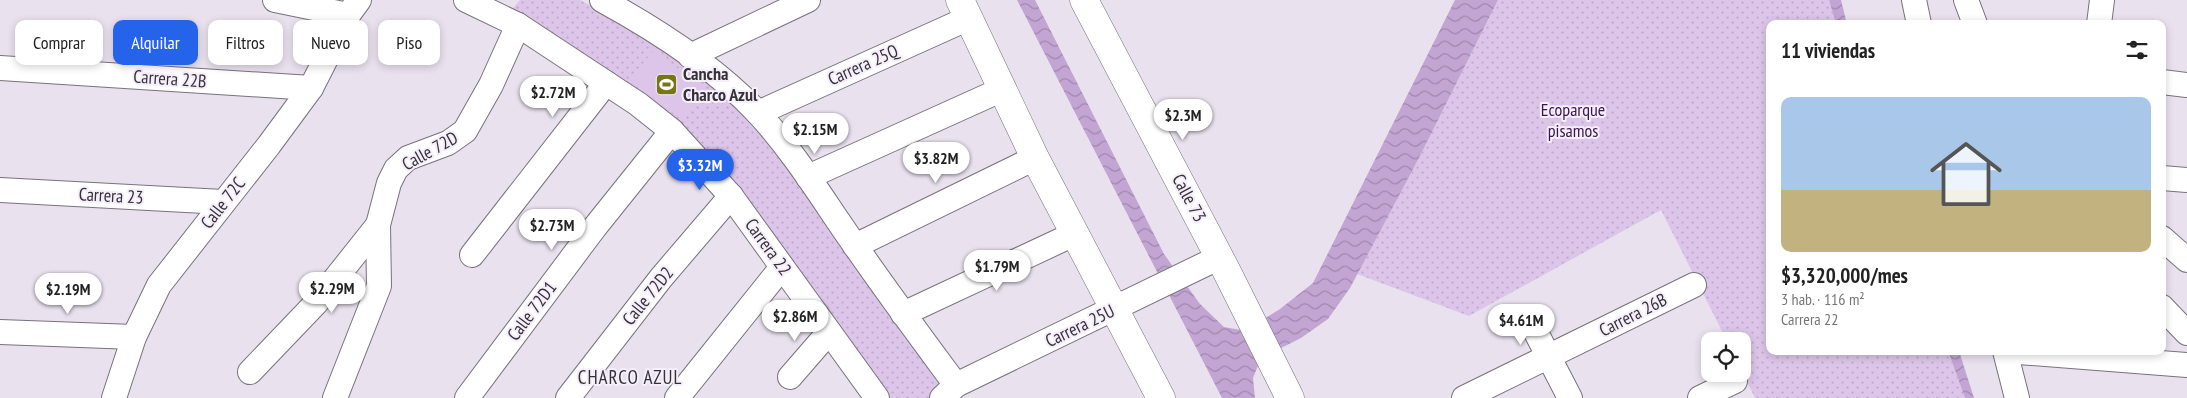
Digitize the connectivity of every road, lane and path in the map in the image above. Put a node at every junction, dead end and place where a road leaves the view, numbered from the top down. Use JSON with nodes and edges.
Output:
{"nodes":[{"id":1,"x":275,"y":0,"type":"edge"},
{"id":2,"x":466,"y":0,"type":"edge"},
{"id":3,"x":808,"y":0,"type":"edge"},
{"id":4,"x":1084,"y":0,"type":"edge"},
{"id":5,"x":1914,"y":0,"type":"edge"},
{"id":6,"x":1966,"y":0,"type":"edge"},
{"id":7,"x":2102,"y":0,"type":"edge"},
{"id":8,"x":608,"y":1,"type":"edge"},
{"id":9,"x":498,"y":6,"type":"edge"},
{"id":10,"x":353,"y":8,"type":"edge"},
{"id":11,"x":964,"y":9,"type":"edge"},
{"id":12,"x":1918,"y":20,"type":"edge"},
{"id":13,"x":1974,"y":20,"type":"edge"},
{"id":14,"x":2100,"y":20,"type":"edge"},
{"id":15,"x":518,"y":25,"type":"junction"},
{"id":16,"x":690,"y":56,"type":"junction"},
{"id":17,"x":0,"y":68,"type":"edge"},
{"id":18,"x":606,"y":82,"type":"junction"},
{"id":19,"x":2166,"y":82,"type":"edge"},
{"id":20,"x":2187,"y":85,"type":"edge"},
{"id":21,"x":311,"y":88,"type":"junction"},
{"id":22,"x":1002,"y":89,"type":"junction"},
{"id":23,"x":758,"y":113,"type":"junction"},
{"id":24,"x":672,"y":131,"type":"junction"},
{"id":25,"x":1035,"y":158,"type":"junction"},
{"id":26,"x":808,"y":177,"type":"junction"},
{"id":27,"x":2166,"y":178,"type":"edge"},
{"id":28,"x":2187,"y":180,"type":"edge"},
{"id":29,"x":0,"y":190,"type":"edge"},
{"id":30,"x":731,"y":196,"type":"junction"},
{"id":31,"x":223,"y":202,"type":"junction"},
{"id":32,"x":378,"y":225,"type":"junction"},
{"id":33,"x":1074,"y":234,"type":"junction"},
{"id":34,"x":2166,"y":242,"type":"edge"},
{"id":35,"x":855,"y":246,"type":"junction"},
{"id":36,"x":472,"y":255,"type":"dead end"},
{"id":37,"x":2187,"y":260,"type":"edge"},
{"id":38,"x":1209,"y":263,"type":"junction"},
{"id":39,"x":782,"y":267,"type":"junction"},
{"id":40,"x":1694,"y":285,"type":"dead end"},
{"id":41,"x":1121,"y":306,"type":"junction"},
{"id":42,"x":2166,"y":310,"type":"edge"},
{"id":43,"x":903,"y":314,"type":"junction"},
{"id":44,"x":1528,"y":318,"type":"dead end"},
{"id":45,"x":0,"y":332,"type":"edge"},
{"id":46,"x":829,"y":332,"type":"junction"},
{"id":47,"x":2187,"y":333,"type":"edge"},
{"id":48,"x":134,"y":337,"type":"junction"},
{"id":49,"x":2006,"y":355,"type":"edge"},
{"id":50,"x":2061,"y":355,"type":"edge"},
{"id":51,"x":1549,"y":357,"type":"junction"},
{"id":52,"x":2187,"y":364,"type":"edge"},
{"id":53,"x":250,"y":372,"type":"dead end"},
{"id":54,"x":790,"y":378,"type":"dead end"},
{"id":55,"x":1733,"y":382,"type":"edge"},
{"id":56,"x":949,"y":392,"type":"edge"},
{"id":57,"x":114,"y":398,"type":"edge"},
{"id":58,"x":335,"y":398,"type":"edge"},
{"id":59,"x":467,"y":398,"type":"edge"},
{"id":60,"x":568,"y":398,"type":"edge"},
{"id":61,"x":677,"y":398,"type":"edge"},
{"id":62,"x":877,"y":398,"type":"edge"},
{"id":63,"x":1161,"y":398,"type":"edge"},
{"id":64,"x":1290,"y":398,"type":"edge"},
{"id":65,"x":1464,"y":398,"type":"edge"},
{"id":66,"x":1570,"y":398,"type":"edge"},
{"id":67,"x":1700,"y":398,"type":"edge"},
{"id":68,"x":2017,"y":398,"type":"edge"}],
"edges":[{"from":1,"to":10,"type":"street"},
{"from":2,"to":9,"type":"street","name":"Carrera 22"},
{"from":3,"to":16,"type":"street"},
{"from":4,"to":38,"type":"main road","name":"Calle 73"},
{"from":5,"to":12,"type":"street"},
{"from":6,"to":13,"type":"street"},
{"from":7,"to":14,"type":"street"},
{"from":8,"to":16,"type":"street"},
{"from":9,"to":15,"type":"street","name":"Carrera 22"},
{"from":10,"to":21,"type":"street","name":"Calle 72C"},
{"from":11,"to":22,"type":"main road"},
{"from":11,"to":23,"type":"street","name":"Carrera 25Q"},
{"from":15,"to":18,"type":"street","name":"Carrera 22"},
{"from":15,"to":32,"type":"street","name":"Calle 72D"},
{"from":16,"to":23,"type":"street"},
{"from":17,"to":21,"type":"street","name":"Carrera 22B"},
{"from":18,"to":24,"type":"street","name":"Carrera 22"},
{"from":18,"to":36,"type":"street"},
{"from":19,"to":20,"type":"street"},
{"from":21,"to":31,"type":"street","name":"Calle 72C"},
{"from":22,"to":25,"type":"main road"},
{"from":22,"to":26,"type":"street"},
{"from":23,"to":26,"type":"street"},
{"from":24,"to":30,"type":"street","name":"Carrera 22"},
{"from":24,"to":59,"type":"street","name":"Calle 72D1"},
{"from":25,"to":33,"type":"main road"},
{"from":25,"to":35,"type":"street"},
{"from":26,"to":35,"type":"street"},
{"from":27,"to":28,"type":"street"},
{"from":29,"to":31,"type":"street","name":"Carrera 23"},
{"from":30,"to":39,"type":"street","name":"Carrera 22"},
{"from":30,"to":60,"type":"street","name":"Calle 72D2"},
{"from":31,"to":48,"type":"street","name":"Calle 72C"},
{"from":32,"to":53,"type":"street"},
{"from":32,"to":58,"type":"street","name":"Calle 72D"},
{"from":33,"to":41,"type":"main road"},
{"from":33,"to":43,"type":"street"},
{"from":34,"to":37,"type":"street"},
{"from":35,"to":43,"type":"street"},
{"from":38,"to":41,"type":"street","name":"Carrera 25U"},
{"from":38,"to":64,"type":"main road","name":"Calle 73"},
{"from":39,"to":46,"type":"street","name":"Carrera 22"},
{"from":39,"to":61,"type":"street"},
{"from":40,"to":51,"type":"street","name":"Carrera 26B"},
{"from":41,"to":56,"type":"street","name":"Carrera 25U"},
{"from":41,"to":63,"type":"main road"},
{"from":42,"to":47,"type":"street"},
{"from":43,"to":56,"type":"street"},
{"from":44,"to":51,"type":"street"},
{"from":45,"to":48,"type":"street"},
{"from":46,"to":54,"type":"street"},
{"from":46,"to":62,"type":"street","name":"Carrera 22"},
{"from":48,"to":57,"type":"street","name":"Calle 72C"},
{"from":49,"to":68,"type":"street"},
{"from":50,"to":52,"type":"street"},
{"from":51,"to":65,"type":"street","name":"Carrera 26B"},
{"from":51,"to":66,"type":"street"},
{"from":55,"to":67,"type":"street"}]}
